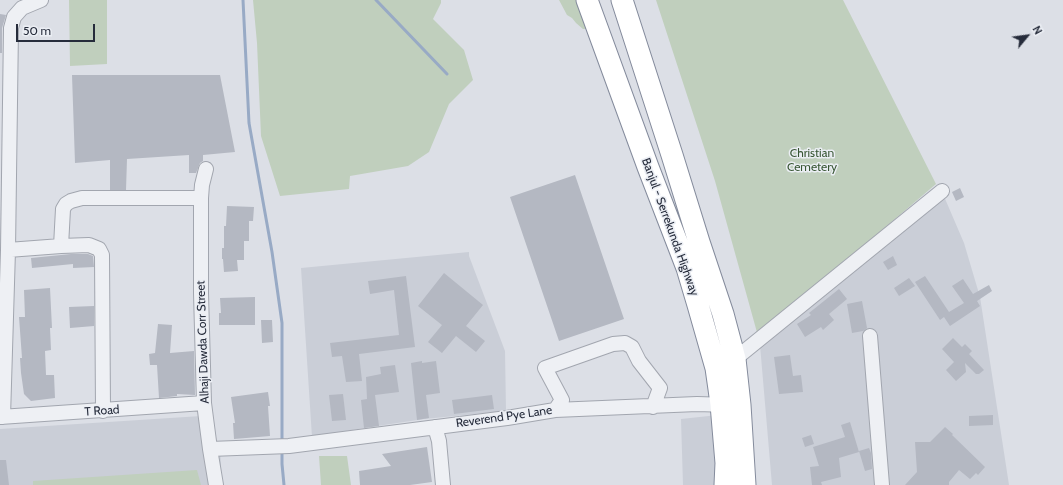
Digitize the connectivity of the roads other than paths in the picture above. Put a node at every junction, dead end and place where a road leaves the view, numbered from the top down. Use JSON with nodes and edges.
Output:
{"nodes":[{"id":1,"x":41,"y":0,"type":"edge"},
{"id":2,"x":587,"y":0,"type":"edge"},
{"id":3,"x":622,"y":0,"type":"edge"},
{"id":4,"x":5,"y":64,"type":"edge"},
{"id":5,"x":672,"y":155,"type":"junction"},
{"id":6,"x":648,"y":167,"type":"junction"},
{"id":7,"x":206,"y":169,"type":"dead end"},
{"id":8,"x":942,"y":191,"type":"dead end"},
{"id":9,"x":201,"y":198,"type":"junction"},
{"id":10,"x":60,"y":246,"type":"junction"},
{"id":11,"x":8,"y":250,"type":"junction"},
{"id":12,"x":870,"y":336,"type":"dead end"},
{"id":13,"x":735,"y":359,"type":"junction"},
{"id":14,"x":204,"y":404,"type":"junction"},
{"id":15,"x":730,"y":405,"type":"junction"},
{"id":16,"x":653,"y":407,"type":"junction"},
{"id":17,"x":555,"y":410,"type":"junction"},
{"id":18,"x":103,"y":411,"type":"junction"},
{"id":19,"x":1,"y":417,"type":"edge"},
{"id":20,"x":436,"y":426,"type":"junction"},
{"id":21,"x":210,"y":449,"type":"junction"},
{"id":22,"x":216,"y":485,"type":"edge"},
{"id":23,"x":443,"y":485,"type":"edge"},
{"id":24,"x":725,"y":485,"type":"edge"},
{"id":25,"x":745,"y":485,"type":"edge"},
{"id":26,"x":882,"y":485,"type":"edge"}],
"edges":[{"from":1,"to":4,"type":"street"},
{"from":2,"to":6,"type":"highway","name":"Banjul - Serrekunda Highway"},
{"from":3,"to":5,"type":"highway","name":"Banjul - Serrekunda Highway"},
{"from":4,"to":11,"type":"street"},
{"from":5,"to":6,"type":"highway"},
{"from":5,"to":13,"type":"highway","name":"Banjul - Serrekunda Highway"},
{"from":6,"to":15,"type":"highway","name":"Banjul - Serrekunda Highway"},
{"from":7,"to":9,"type":"street","name":"Alhaji Dawda Corr Street"},
{"from":8,"to":13,"type":"street"},
{"from":9,"to":10,"type":"street"},
{"from":9,"to":14,"type":"street","name":"Alhaji Dawda Corr Street"},
{"from":10,"to":11,"type":"street"},
{"from":10,"to":18,"type":"street"},
{"from":11,"to":19,"type":"street"},
{"from":12,"to":26,"type":"street"},
{"from":13,"to":15,"type":"highway","name":"Banjul - Serrekunda Highway"},
{"from":14,"to":18,"type":"street","name":"T Road"},
{"from":14,"to":21,"type":"street","name":"Alhaji Dawda Corr Street"},
{"from":15,"to":16,"type":"street","name":"Reverend Pye Lane"},
{"from":15,"to":24,"type":"highway","name":"Banjul - Serrekunda Highway"},
{"from":15,"to":25,"type":"highway","name":"Banjul - Serrekunda Highway"},
{"from":16,"to":17,"type":"street","name":"Reverend Pye Lane"},
{"from":16,"to":17,"type":"street"},
{"from":17,"to":20,"type":"street","name":"Reverend Pye Lane"},
{"from":18,"to":19,"type":"street","name":"T Road"},
{"from":20,"to":21,"type":"street","name":"Reverend Pye Lane"},
{"from":20,"to":23,"type":"street"},
{"from":21,"to":22,"type":"street","name":"Alhaji Dawda Corr Street"}]}
